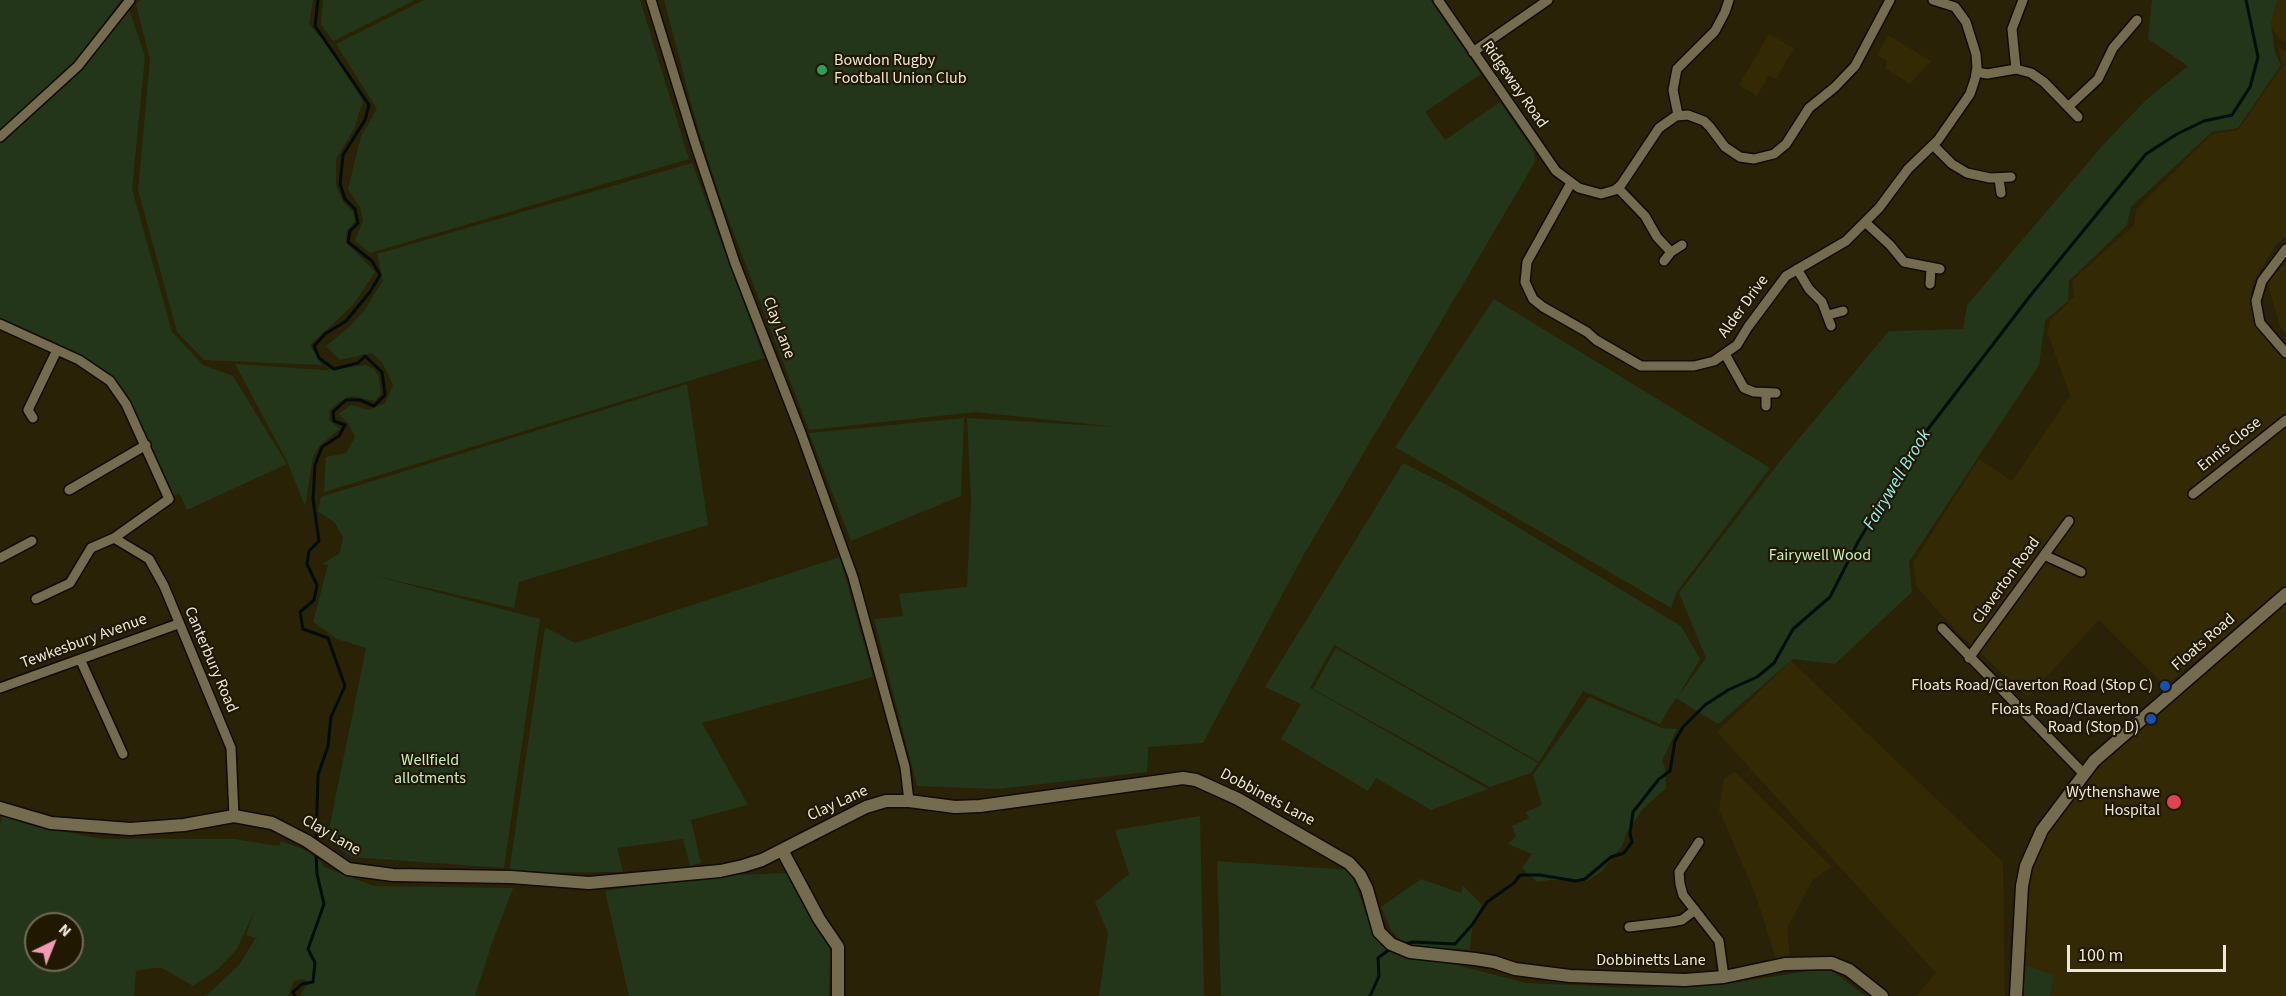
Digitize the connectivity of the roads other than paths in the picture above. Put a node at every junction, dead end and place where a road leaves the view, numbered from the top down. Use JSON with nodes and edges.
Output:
{"nodes":[{"id":1,"x":130,"y":0,"type":"edge"},
{"id":2,"x":651,"y":0,"type":"edge"},
{"id":3,"x":1438,"y":0,"type":"edge"},
{"id":4,"x":1548,"y":0,"type":"edge"},
{"id":5,"x":1729,"y":0,"type":"edge"},
{"id":6,"x":1890,"y":0,"type":"edge"},
{"id":7,"x":1933,"y":0,"type":"edge"},
{"id":8,"x":2023,"y":0,"type":"edge"},
{"id":9,"x":2137,"y":20,"type":"dead end"},
{"id":10,"x":2129,"y":31,"type":"junction"},
{"id":11,"x":2138,"y":37,"type":"dead end"},
{"id":12,"x":1473,"y":52,"type":"junction"},
{"id":13,"x":2016,"y":69,"type":"junction"},
{"id":14,"x":1977,"y":72,"type":"junction"},
{"id":15,"x":2068,"y":107,"type":"junction"},
{"id":16,"x":1678,"y":115,"type":"junction"},
{"id":17,"x":2078,"y":117,"type":"dead end"},
{"id":18,"x":0,"y":137,"type":"edge"},
{"id":19,"x":1934,"y":146,"type":"junction"},
{"id":20,"x":2011,"y":177,"type":"dead end"},
{"id":21,"x":1999,"y":178,"type":"junction"},
{"id":22,"x":1571,"y":183,"type":"junction"},
{"id":23,"x":1618,"y":188,"type":"junction"},
{"id":24,"x":2001,"y":194,"type":"dead end"},
{"id":25,"x":1865,"y":222,"type":"junction"},
{"id":26,"x":1682,"y":245,"type":"dead end"},
{"id":27,"x":2286,"y":249,"type":"edge"},
{"id":28,"x":1671,"y":252,"type":"junction"},
{"id":29,"x":1664,"y":261,"type":"dead end"},
{"id":30,"x":1797,"y":270,"type":"junction"},
{"id":31,"x":1930,"y":284,"type":"dead end"},
{"id":32,"x":1842,"y":311,"type":"dead end"},
{"id":33,"x":1828,"y":315,"type":"junction"},
{"id":34,"x":0,"y":324,"type":"edge"},
{"id":35,"x":1831,"y":326,"type":"dead end"},
{"id":36,"x":57,"y":350,"type":"junction"},
{"id":37,"x":2286,"y":353,"type":"edge"},
{"id":38,"x":1725,"y":354,"type":"junction"},
{"id":39,"x":1766,"y":406,"type":"dead end"},
{"id":40,"x":33,"y":418,"type":"dead end"},
{"id":41,"x":2286,"y":420,"type":"edge"},
{"id":42,"x":146,"y":446,"type":"junction"},
{"id":43,"x":69,"y":490,"type":"dead end"},
{"id":44,"x":2193,"y":494,"type":"dead end"},
{"id":45,"x":2069,"y":521,"type":"dead end"},
{"id":46,"x":114,"y":538,"type":"junction"},
{"id":47,"x":32,"y":541,"type":"dead end"},
{"id":48,"x":2044,"y":555,"type":"junction"},
{"id":49,"x":0,"y":558,"type":"edge"},
{"id":50,"x":2081,"y":572,"type":"dead end"},
{"id":51,"x":2286,"y":594,"type":"edge"},
{"id":52,"x":36,"y":599,"type":"dead end"},
{"id":53,"x":178,"y":624,"type":"junction"},
{"id":54,"x":1942,"y":628,"type":"dead end"},
{"id":55,"x":1969,"y":658,"type":"junction"},
{"id":56,"x":80,"y":659,"type":"junction"},
{"id":57,"x":0,"y":688,"type":"edge"},
{"id":58,"x":123,"y":754,"type":"dead end"},
{"id":59,"x":2084,"y":774,"type":"junction"},
{"id":60,"x":909,"y":801,"type":"junction"},
{"id":61,"x":0,"y":808,"type":"edge"},
{"id":62,"x":234,"y":816,"type":"junction"},
{"id":63,"x":1699,"y":842,"type":"dead end"},
{"id":64,"x":782,"y":850,"type":"junction"},
{"id":65,"x":1695,"y":910,"type":"junction"},
{"id":66,"x":1629,"y":927,"type":"dead end"},
{"id":67,"x":1410,"y":952,"type":"joint"},
{"id":68,"x":1724,"y":976,"type":"junction"},
{"id":69,"x":838,"y":996,"type":"edge"},
{"id":70,"x":1882,"y":996,"type":"edge"},
{"id":71,"x":2016,"y":996,"type":"edge"}],
"edges":[{"from":1,"to":18,"type":"street"},
{"from":2,"to":60,"type":"street","name":"Clay Lane"},
{"from":3,"to":12,"type":"street","name":"Ridgeway Road"},
{"from":4,"to":12,"type":"street"},
{"from":5,"to":16,"type":"street"},
{"from":6,"to":16,"type":"street"},
{"from":7,"to":14,"type":"street"},
{"from":8,"to":13,"type":"street"},
{"from":9,"to":10,"type":"street"},
{"from":10,"to":11,"type":"street"},
{"from":10,"to":15,"type":"street"},
{"from":12,"to":22,"type":"street","name":"Ridgeway Road"},
{"from":13,"to":14,"type":"street"},
{"from":13,"to":15,"type":"street"},
{"from":14,"to":19,"type":"street","name":"Alder Drive"},
{"from":15,"to":17,"type":"street"},
{"from":16,"to":23,"type":"street"},
{"from":19,"to":21,"type":"street"},
{"from":19,"to":25,"type":"street","name":"Alder Drive"},
{"from":20,"to":21,"type":"street"},
{"from":21,"to":24,"type":"street"},
{"from":22,"to":23,"type":"street"},
{"from":22,"to":38,"type":"street","name":"Alder Drive"},
{"from":23,"to":28,"type":"street"},
{"from":25,"to":30,"type":"street","name":"Alder Drive"},
{"from":25,"to":31,"type":"street"},
{"from":26,"to":28,"type":"street"},
{"from":27,"to":37,"type":"street"},
{"from":28,"to":29,"type":"street"},
{"from":30,"to":33,"type":"street"},
{"from":30,"to":38,"type":"street","name":"Alder Drive"},
{"from":32,"to":33,"type":"street"},
{"from":33,"to":35,"type":"street"},
{"from":34,"to":36,"type":"street"},
{"from":36,"to":40,"type":"street"},
{"from":36,"to":42,"type":"street"},
{"from":38,"to":39,"type":"street"},
{"from":41,"to":44,"type":"street","name":"Ennis Close"},
{"from":42,"to":43,"type":"street"},
{"from":42,"to":46,"type":"street"},
{"from":45,"to":48,"type":"street","name":"Claverton Road"},
{"from":46,"to":52,"type":"street"},
{"from":46,"to":53,"type":"street","name":"Canterbury Road"},
{"from":47,"to":49,"type":"street"},
{"from":48,"to":50,"type":"street"},
{"from":48,"to":55,"type":"street","name":"Claverton Road"},
{"from":51,"to":59,"type":"street","name":"Floats Road"},
{"from":53,"to":56,"type":"street","name":"Tewkesbury Avenue"},
{"from":53,"to":62,"type":"street","name":"Canterbury Road"},
{"from":54,"to":55,"type":"street"},
{"from":55,"to":59,"type":"street"},
{"from":56,"to":57,"type":"street","name":"Tewkesbury Avenue"},
{"from":56,"to":58,"type":"street"},
{"from":59,"to":71,"type":"street","name":"Floats Road"},
{"from":60,"to":64,"type":"street","name":"Clay Lane"},
{"from":60,"to":67,"type":"street","name":"Dobbinets Lane"},
{"from":61,"to":62,"type":"street","name":"Clay Lane"},
{"from":62,"to":64,"type":"street","name":"Clay Lane"},
{"from":63,"to":65,"type":"street"},
{"from":64,"to":69,"type":"street"},
{"from":65,"to":66,"type":"street"},
{"from":65,"to":68,"type":"street"},
{"from":67,"to":68,"type":"street","name":"Dobbinetts Lane"},
{"from":68,"to":70,"type":"street","name":"Dobbinetts Lane"}]}
